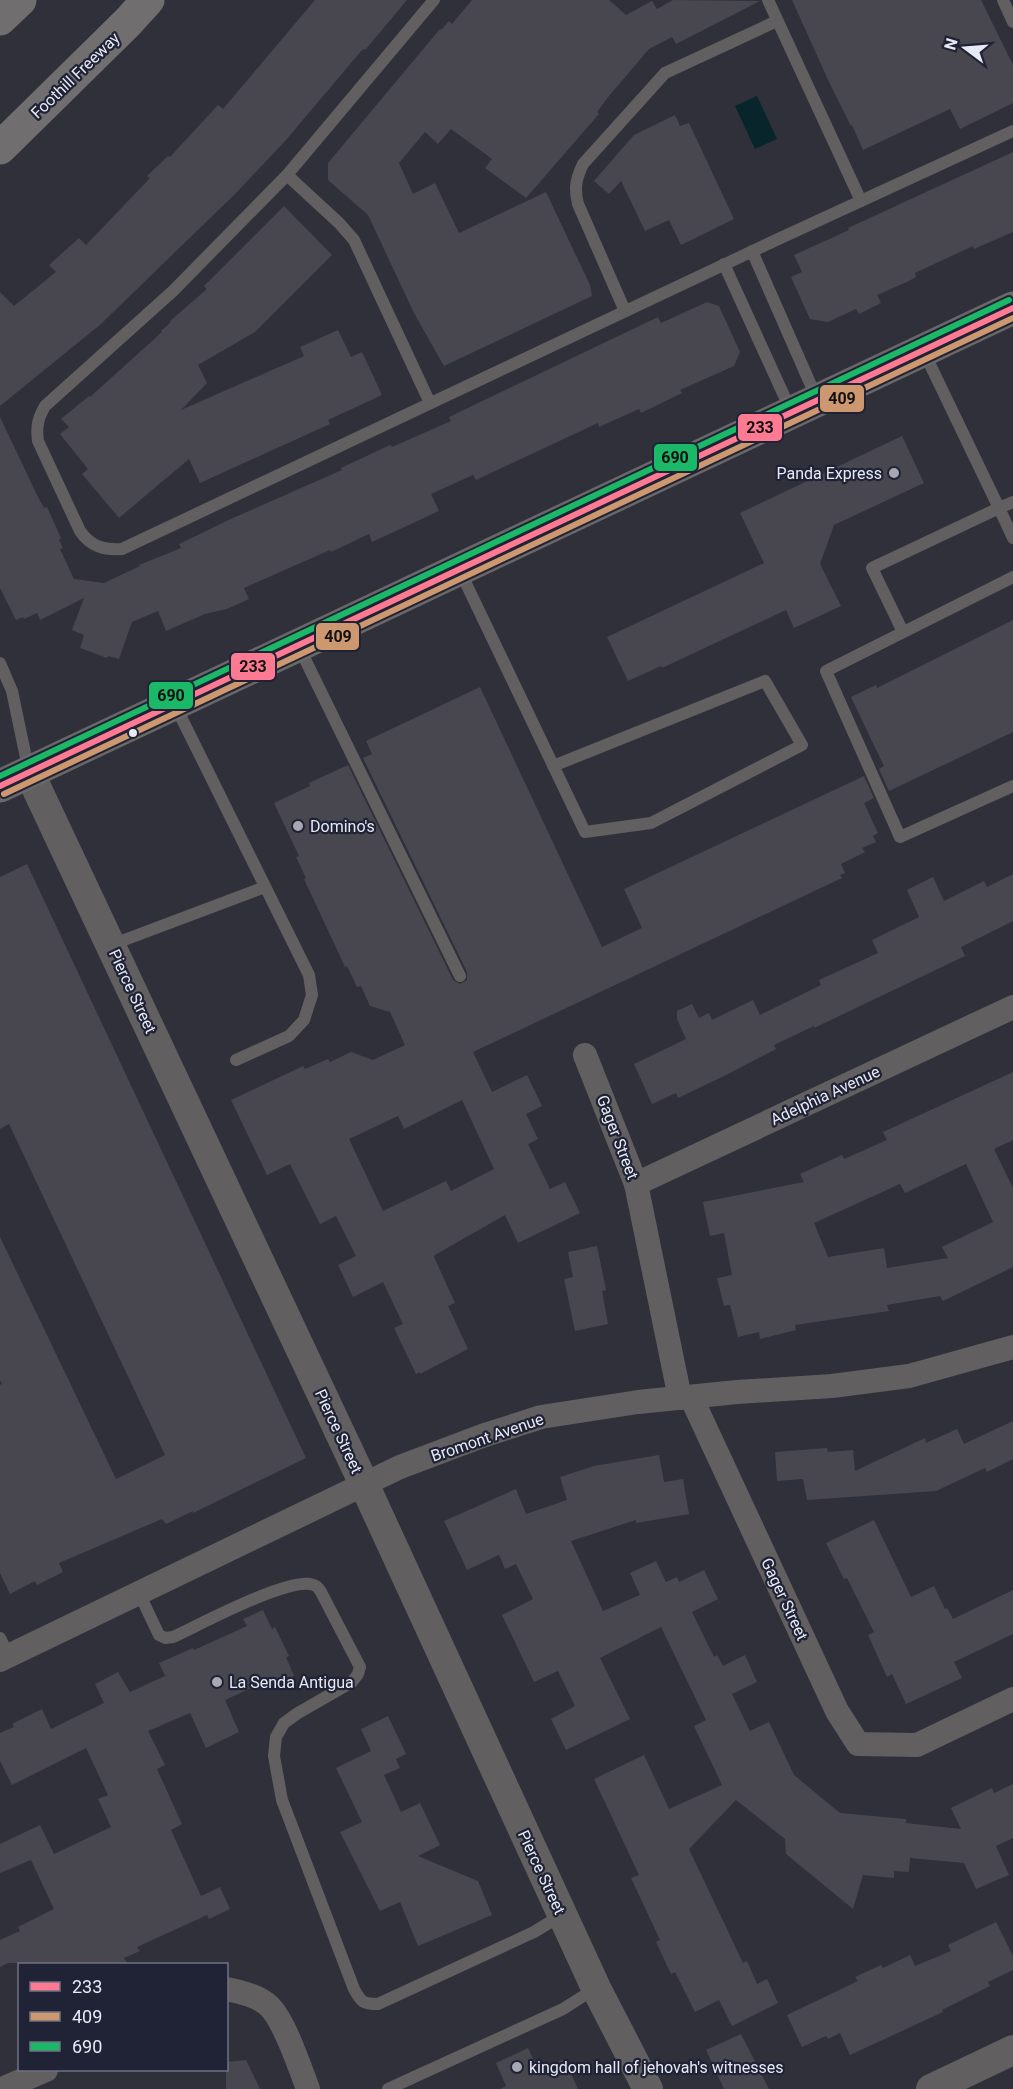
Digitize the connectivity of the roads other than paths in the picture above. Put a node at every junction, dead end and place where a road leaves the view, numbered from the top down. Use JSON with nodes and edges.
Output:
{"nodes":[{"id":1,"x":21,"y":0,"type":"edge"},
{"id":2,"x":148,"y":0,"type":"edge"},
{"id":3,"x":434,"y":0,"type":"edge"},
{"id":4,"x":768,"y":0,"type":"edge"},
{"id":5,"x":1003,"y":0,"type":"edge"},
{"id":6,"x":0,"y":19,"type":"edge"},
{"id":7,"x":777,"y":21,"type":"junction"},
{"id":8,"x":1013,"y":22,"type":"edge"},
{"id":9,"x":1013,"y":130,"type":"edge"},
{"id":10,"x":0,"y":148,"type":"edge"},
{"id":11,"x":287,"y":176,"type":"junction"},
{"id":12,"x":861,"y":201,"type":"junction"},
{"id":13,"x":752,"y":251,"type":"junction"},
{"id":14,"x":724,"y":264,"type":"junction"},
{"id":15,"x":1013,"y":308,"type":"edge"},
{"id":16,"x":625,"y":311,"type":"junction"},
{"id":17,"x":924,"y":350,"type":"junction"},
{"id":18,"x":430,"y":403,"type":"junction"},
{"id":19,"x":805,"y":407,"type":"junction"},
{"id":20,"x":1013,"y":501,"type":"edge"},
{"id":21,"x":999,"y":508,"type":"junction"},
{"id":22,"x":1013,"y":538,"type":"edge"},
{"id":23,"x":460,"y":570,"type":"junction"},
{"id":24,"x":1013,"y":577,"type":"edge"},
{"id":25,"x":903,"y":632,"type":"junction"},
{"id":26,"x":299,"y":645,"type":"junction"},
{"id":27,"x":0,"y":663,"type":"edge"},
{"id":28,"x":174,"y":704,"type":"junction"},
{"id":29,"x":553,"y":766,"type":"junction"},
{"id":30,"x":29,"y":772,"type":"junction"},
{"id":31,"x":0,"y":786,"type":"edge"},
{"id":32,"x":1013,"y":786,"type":"edge"},
{"id":33,"x":265,"y":887,"type":"junction"},
{"id":34,"x":111,"y":945,"type":"junction"},
{"id":35,"x":460,"y":976,"type":"dead end"},
{"id":36,"x":1013,"y":1006,"type":"edge"},
{"id":37,"x":585,"y":1055,"type":"dead end"},
{"id":38,"x":236,"y":1060,"type":"dead end"},
{"id":39,"x":636,"y":1184,"type":"junction"},
{"id":40,"x":1013,"y":1347,"type":"edge"},
{"id":41,"x":685,"y":1398,"type":"junction"},
{"id":42,"x":364,"y":1484,"type":"junction"},
{"id":43,"x":139,"y":1593,"type":"junction"},
{"id":44,"x":3,"y":1652,"type":"edge"},
{"id":45,"x":1013,"y":1699,"type":"edge"},
{"id":46,"x":562,"y":1915,"type":"junction"},
{"id":47,"x":596,"y":1988,"type":"junction"},
{"id":48,"x":232,"y":1990,"type":"edge"},
{"id":49,"x":1013,"y":2050,"type":"edge"},
{"id":50,"x":44,"y":2071,"type":"edge"},
{"id":51,"x":2,"y":2089,"type":"edge"},
{"id":52,"x":308,"y":2089,"type":"edge"},
{"id":53,"x":390,"y":2089,"type":"edge"},
{"id":54,"x":648,"y":2089,"type":"edge"},
{"id":55,"x":931,"y":2089,"type":"edge"}],
"edges":[{"from":1,"to":6,"type":"highway"},
{"from":2,"to":10,"type":"highway","name":"Foothill Freeway"},
{"from":3,"to":11,"type":"lane"},
{"from":4,"to":7,"type":"lane"},
{"from":5,"to":8,"type":"lane"},
{"from":7,"to":12,"type":"lane"},
{"from":7,"to":16,"type":"lane"},
{"from":9,"to":12,"type":"lane"},
{"from":11,"to":18,"type":"lane"},
{"from":11,"to":18,"type":"lane"},
{"from":12,"to":13,"type":"lane"},
{"from":13,"to":14,"type":"lane"},
{"from":13,"to":19,"type":"lane"},
{"from":14,"to":16,"type":"lane"},
{"from":14,"to":19,"type":"lane"},
{"from":15,"to":17,"type":"main road"},
{"from":16,"to":18,"type":"lane"},
{"from":17,"to":19,"type":"main road"},
{"from":17,"to":21,"type":"lane"},
{"from":19,"to":23,"type":"main road"},
{"from":20,"to":21,"type":"lane"},
{"from":21,"to":22,"type":"lane"},
{"from":21,"to":25,"type":"lane"},
{"from":23,"to":26,"type":"main road"},
{"from":23,"to":29,"type":"lane"},
{"from":24,"to":25,"type":"lane"},
{"from":25,"to":32,"type":"lane"},
{"from":26,"to":28,"type":"main road"},
{"from":26,"to":35,"type":"lane"},
{"from":27,"to":30,"type":"lane"},
{"from":28,"to":30,"type":"main road"},
{"from":28,"to":33,"type":"lane"},
{"from":29,"to":29,"type":"lane"},
{"from":30,"to":31,"type":"main road"},
{"from":30,"to":34,"type":"street","name":"Pierce Street"},
{"from":33,"to":34,"type":"lane"},
{"from":33,"to":38,"type":"lane"},
{"from":34,"to":42,"type":"street","name":"Pierce Street"},
{"from":36,"to":39,"type":"street","name":"Adelphia Avenue"},
{"from":37,"to":39,"type":"street","name":"Gager Street"},
{"from":39,"to":41,"type":"street","name":"Gager Street"},
{"from":40,"to":41,"type":"street","name":"Bromont Avenue"},
{"from":41,"to":42,"type":"street","name":"Bromont Avenue"},
{"from":41,"to":45,"type":"street","name":"Gager Street"},
{"from":42,"to":43,"type":"street","name":"Bromont Avenue"},
{"from":42,"to":46,"type":"street","name":"Pierce Street"},
{"from":43,"to":44,"type":"street","name":"Bromont Avenue"},
{"from":43,"to":46,"type":"lane"},
{"from":46,"to":47,"type":"street","name":"Pierce Street"},
{"from":47,"to":53,"type":"lane"},
{"from":47,"to":54,"type":"street","name":"Pierce Street"},
{"from":48,"to":52,"type":"street"},
{"from":49,"to":55,"type":"street"},
{"from":50,"to":51,"type":"street"}]}
